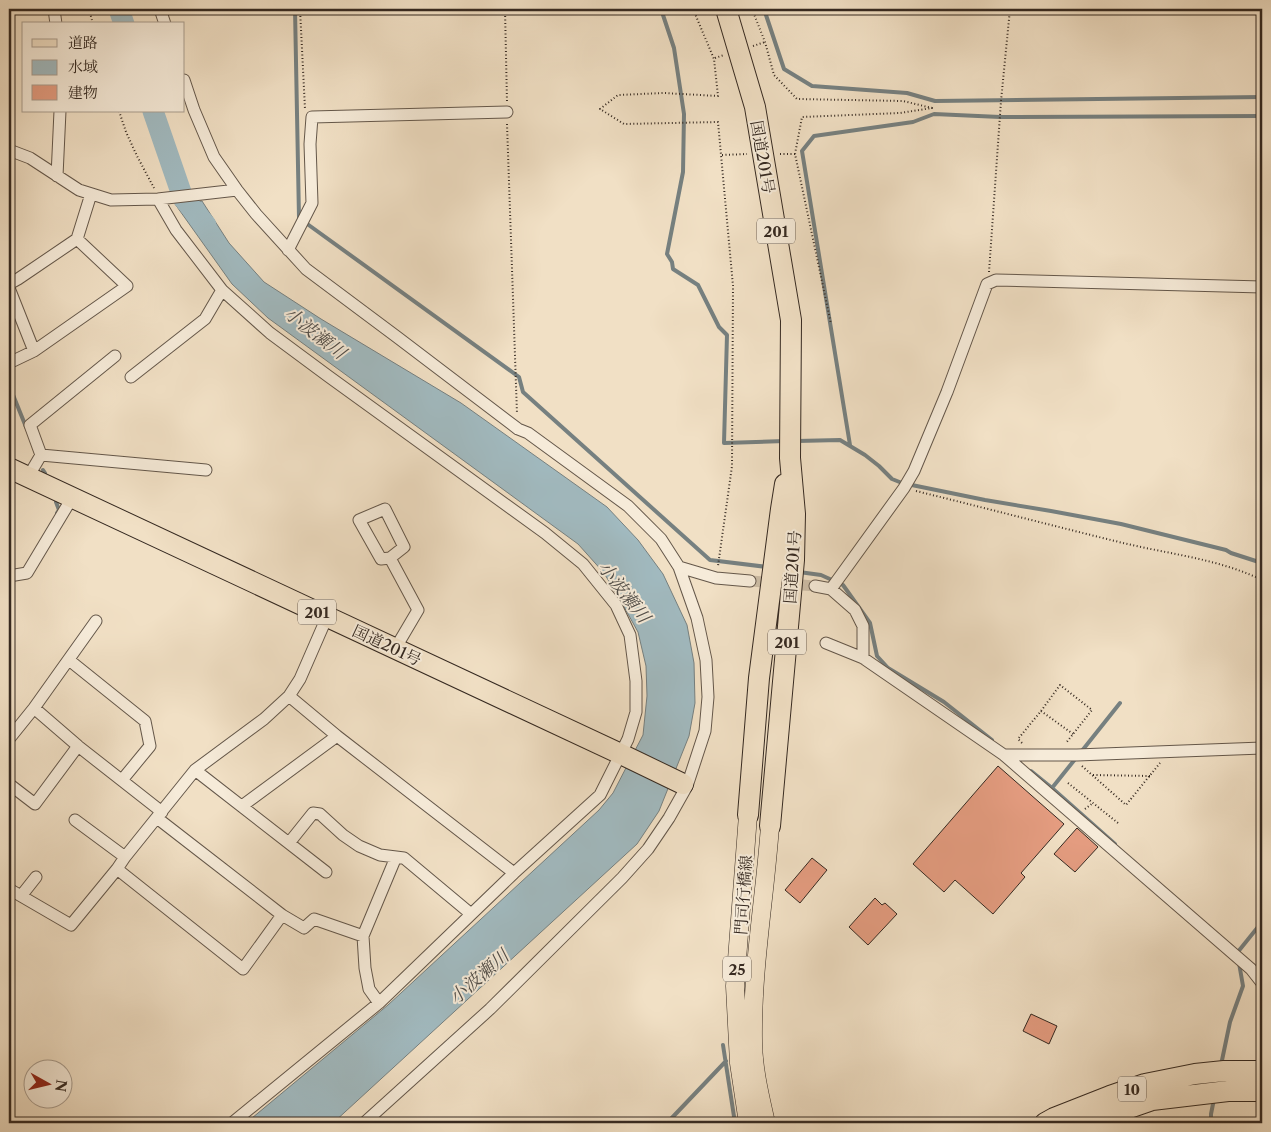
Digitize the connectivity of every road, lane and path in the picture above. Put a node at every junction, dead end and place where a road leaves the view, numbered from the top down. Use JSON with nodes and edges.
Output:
{"nodes":[{"id":1,"x":54,"y":9,"type":"edge"},
{"id":2,"x":89,"y":9,"type":"edge"},
{"id":3,"x":160,"y":9,"type":"edge"},
{"id":4,"x":300,"y":9,"type":"edge"},
{"id":5,"x":505,"y":9,"type":"edge"},
{"id":6,"x":694,"y":9,"type":"edge"},
{"id":7,"x":726,"y":9,"type":"edge"},
{"id":8,"x":752,"y":9,"type":"edge"},
{"id":9,"x":1010,"y":9,"type":"edge"},
{"id":10,"x":56,"y":22,"type":"edge"},
{"id":11,"x":92,"y":22,"type":"edge"},
{"id":12,"x":164,"y":22,"type":"edge"},
{"id":13,"x":185,"y":83,"type":"edge"},
{"id":14,"x":60,"y":112,"type":"edge"},
{"id":15,"x":119,"y":112,"type":"edge"},
{"id":16,"x":507,"y":112,"type":"junction"},
{"id":17,"x":312,"y":117,"type":"junction"},
{"id":18,"x":9,"y":150,"type":"edge"},
{"id":19,"x":57,"y":176,"type":"junction"},
{"id":20,"x":237,"y":190,"type":"junction"},
{"id":21,"x":91,"y":194,"type":"junction"},
{"id":22,"x":162,"y":199,"type":"junction"},
{"id":23,"x":77,"y":239,"type":"junction"},
{"id":24,"x":288,"y":250,"type":"junction"},
{"id":25,"x":9,"y":284,"type":"edge"},
{"id":26,"x":987,"y":284,"type":"junction"},
{"id":27,"x":1262,"y":287,"type":"edge"},
{"id":28,"x":9,"y":288,"type":"edge"},
{"id":29,"x":222,"y":290,"type":"junction"},
{"id":30,"x":831,"y":324,"type":"dead end"},
{"id":31,"x":34,"y":351,"type":"junction"},
{"id":32,"x":115,"y":356,"type":"dead end"},
{"id":33,"x":11,"y":362,"type":"dead end"},
{"id":34,"x":131,"y":377,"type":"dead end"},
{"id":35,"x":518,"y":429,"type":"junction"},
{"id":36,"x":41,"y":455,"type":"junction"},
{"id":37,"x":790,"y":458,"type":"junction"},
{"id":38,"x":9,"y":468,"type":"edge"},
{"id":39,"x":206,"y":470,"type":"dead end"},
{"id":40,"x":28,"y":478,"type":"junction"},
{"id":41,"x":904,"y":488,"type":"junction"},
{"id":42,"x":72,"y":498,"type":"junction"},
{"id":43,"x":390,"y":558,"type":"junction"},
{"id":44,"x":679,"y":567,"type":"junction"},
{"id":45,"x":9,"y":576,"type":"edge"},
{"id":46,"x":716,"y":578,"type":"junction"},
{"id":47,"x":1262,"y":580,"type":"edge"},
{"id":48,"x":750,"y":581,"type":"tunnel mouth"},
{"id":49,"x":815,"y":586,"type":"tunnel mouth"},
{"id":50,"x":831,"y":589,"type":"junction"},
{"id":51,"x":327,"y":617,"type":"junction"},
{"id":52,"x":96,"y":621,"type":"dead end"},
{"id":53,"x":826,"y":643,"type":"dead end"},
{"id":54,"x":395,"y":649,"type":"junction"},
{"id":55,"x":863,"y":658,"type":"junction"},
{"id":56,"x":69,"y":660,"type":"junction"},
{"id":57,"x":289,"y":696,"type":"junction"},
{"id":58,"x":34,"y":708,"type":"junction"},
{"id":59,"x":1041,"y":711,"type":"junction"},
{"id":60,"x":1073,"y":734,"type":"junction"},
{"id":61,"x":337,"y":736,"type":"junction"},
{"id":62,"x":9,"y":740,"type":"edge"},
{"id":63,"x":78,"y":746,"type":"junction"},
{"id":64,"x":1262,"y":748,"type":"edge"},
{"id":65,"x":1169,"y":751,"type":"junction"},
{"id":66,"x":623,"y":754,"type":"junction"},
{"id":67,"x":1004,"y":755,"type":"junction"},
{"id":68,"x":1038,"y":755,"type":"junction"},
{"id":69,"x":1057,"y":755,"type":"junction"},
{"id":70,"x":1070,"y":755,"type":"junction"},
{"id":71,"x":195,"y":770,"type":"junction"},
{"id":72,"x":1093,"y":775,"type":"junction"},
{"id":73,"x":1150,"y":776,"type":"junction"},
{"id":74,"x":122,"y":780,"type":"junction"},
{"id":75,"x":9,"y":784,"type":"edge"},
{"id":76,"x":683,"y":784,"type":"dead end"},
{"id":77,"x":1068,"y":784,"type":"dead end"},
{"id":78,"x":242,"y":806,"type":"junction"},
{"id":79,"x":160,"y":815,"type":"junction"},
{"id":80,"x":748,"y":815,"type":"joint"},
{"id":81,"x":75,"y":820,"type":"dead end"},
{"id":82,"x":1118,"y":823,"type":"dead end"},
{"id":83,"x":770,"y":826,"type":"joint"},
{"id":84,"x":290,"y":844,"type":"junction"},
{"id":85,"x":396,"y":856,"type":"junction"},
{"id":86,"x":125,"y":857,"type":"junction"},
{"id":87,"x":117,"y":869,"type":"junction"},
{"id":88,"x":326,"y":872,"type":"dead end"},
{"id":89,"x":514,"y":873,"type":"junction"},
{"id":90,"x":36,"y":877,"type":"dead end"},
{"id":91,"x":9,"y":889,"type":"edge"},
{"id":92,"x":21,"y":896,"type":"junction"},
{"id":93,"x":471,"y":914,"type":"junction"},
{"id":94,"x":282,"y":915,"type":"junction"},
{"id":95,"x":363,"y":936,"type":"junction"},
{"id":96,"x":1262,"y":983,"type":"edge"},
{"id":97,"x":378,"y":1003,"type":"junction"},
{"id":98,"x":1262,"y":1072,"type":"edge"},
{"id":99,"x":1262,"y":1091,"type":"edge"},
{"id":100,"x":232,"y":1123,"type":"edge"},
{"id":101,"x":364,"y":1123,"type":"edge"},
{"id":102,"x":748,"y":1123,"type":"edge"},
{"id":103,"x":766,"y":1123,"type":"edge"},
{"id":104,"x":1045,"y":1123,"type":"edge"},
{"id":105,"x":1086,"y":1123,"type":"edge"}],
"edges":[{"from":1,"to":10,"type":"street"},
{"from":2,"to":11,"type":"path"},
{"from":3,"to":12,"type":"street"},
{"from":4,"to":17,"type":"path"},
{"from":5,"to":16,"type":"path"},
{"from":6,"to":46,"type":"path"},
{"from":7,"to":37,"type":"highway","name":"国道201号","number":"201"},
{"from":8,"to":30,"type":"path"},
{"from":9,"to":26,"type":"path"},
{"from":13,"to":20,"type":"street"},
{"from":14,"to":19,"type":"street"},
{"from":15,"to":22,"type":"path"},
{"from":16,"to":17,"type":"street"},
{"from":16,"to":35,"type":"path"},
{"from":17,"to":24,"type":"street"},
{"from":18,"to":19,"type":"street"},
{"from":19,"to":21,"type":"street"},
{"from":20,"to":22,"type":"street"},
{"from":20,"to":24,"type":"street"},
{"from":21,"to":22,"type":"street"},
{"from":21,"to":23,"type":"street"},
{"from":22,"to":29,"type":"street"},
{"from":23,"to":25,"type":"street"},
{"from":23,"to":31,"type":"street"},
{"from":24,"to":35,"type":"street"},
{"from":26,"to":27,"type":"street"},
{"from":26,"to":41,"type":"street"},
{"from":28,"to":31,"type":"street"},
{"from":29,"to":34,"type":"street"},
{"from":29,"to":66,"type":"street"},
{"from":31,"to":33,"type":"street"},
{"from":32,"to":36,"type":"street"},
{"from":35,"to":44,"type":"street"},
{"from":36,"to":39,"type":"street"},
{"from":36,"to":40,"type":"street"},
{"from":37,"to":80,"type":"highway","name":"国道201号","number":"201"},
{"from":37,"to":83,"type":"highway","name":"国道201号","number":"201"},
{"from":38,"to":40,"type":"highway","name":"国道201号","number":"201"},
{"from":40,"to":42,"type":"highway","name":"国道201号","number":"201"},
{"from":41,"to":47,"type":"path"},
{"from":41,"to":50,"type":"street"},
{"from":42,"to":45,"type":"street"},
{"from":42,"to":51,"type":"highway","name":"国道201号","number":"201"},
{"from":43,"to":43,"type":"street"},
{"from":43,"to":54,"type":"street"},
{"from":44,"to":46,"type":"street"},
{"from":44,"to":101,"type":"street"},
{"from":46,"to":48,"type":"street"},
{"from":49,"to":50,"type":"street"},
{"from":50,"to":55,"type":"street"},
{"from":51,"to":54,"type":"highway","name":"国道201号","number":"201"},
{"from":51,"to":57,"type":"street"},
{"from":52,"to":56,"type":"street"},
{"from":53,"to":55,"type":"street"},
{"from":54,"to":66,"type":"highway","name":"国道201号","number":"201"},
{"from":55,"to":67,"type":"street"},
{"from":56,"to":58,"type":"street"},
{"from":56,"to":74,"type":"street"},
{"from":57,"to":61,"type":"street"},
{"from":57,"to":71,"type":"street"},
{"from":58,"to":62,"type":"street"},
{"from":58,"to":63,"type":"street"},
{"from":59,"to":60,"type":"path"},
{"from":59,"to":60,"type":"path"},
{"from":59,"to":68,"type":"path"},
{"from":60,"to":69,"type":"path"},
{"from":61,"to":78,"type":"street"},
{"from":61,"to":89,"type":"street"},
{"from":63,"to":74,"type":"street"},
{"from":63,"to":75,"type":"street"},
{"from":64,"to":65,"type":"street"},
{"from":65,"to":70,"type":"street"},
{"from":65,"to":73,"type":"path"},
{"from":66,"to":76,"type":"highway","name":"国道201号","number":"201"},
{"from":66,"to":89,"type":"street"},
{"from":67,"to":68,"type":"street"},
{"from":67,"to":96,"type":"street"},
{"from":68,"to":69,"type":"street"},
{"from":69,"to":70,"type":"street"},
{"from":70,"to":72,"type":"path"},
{"from":71,"to":78,"type":"street"},
{"from":71,"to":79,"type":"street"},
{"from":72,"to":73,"type":"path"},
{"from":72,"to":73,"type":"path"},
{"from":74,"to":79,"type":"street"},
{"from":77,"to":82,"type":"path"},
{"from":78,"to":84,"type":"street"},
{"from":79,"to":86,"type":"street"},
{"from":79,"to":94,"type":"street"},
{"from":80,"to":102,"type":"main road","name":"門司行橋線","number":"25"},
{"from":81,"to":86,"type":"street"},
{"from":83,"to":103,"type":"main road","name":"門司行橋線","number":"25"},
{"from":84,"to":85,"type":"street"},
{"from":84,"to":88,"type":"street"},
{"from":85,"to":93,"type":"street"},
{"from":85,"to":95,"type":"street"},
{"from":86,"to":87,"type":"street"},
{"from":87,"to":92,"type":"street"},
{"from":87,"to":94,"type":"street"},
{"from":89,"to":93,"type":"street"},
{"from":90,"to":92,"type":"street"},
{"from":91,"to":92,"type":"street"},
{"from":93,"to":97,"type":"street"},
{"from":94,"to":95,"type":"street"},
{"from":95,"to":97,"type":"street"},
{"from":97,"to":100,"type":"street"},
{"from":98,"to":104,"type":"highway","number":"10"},
{"from":99,"to":105,"type":"highway","number":"10"}]}
